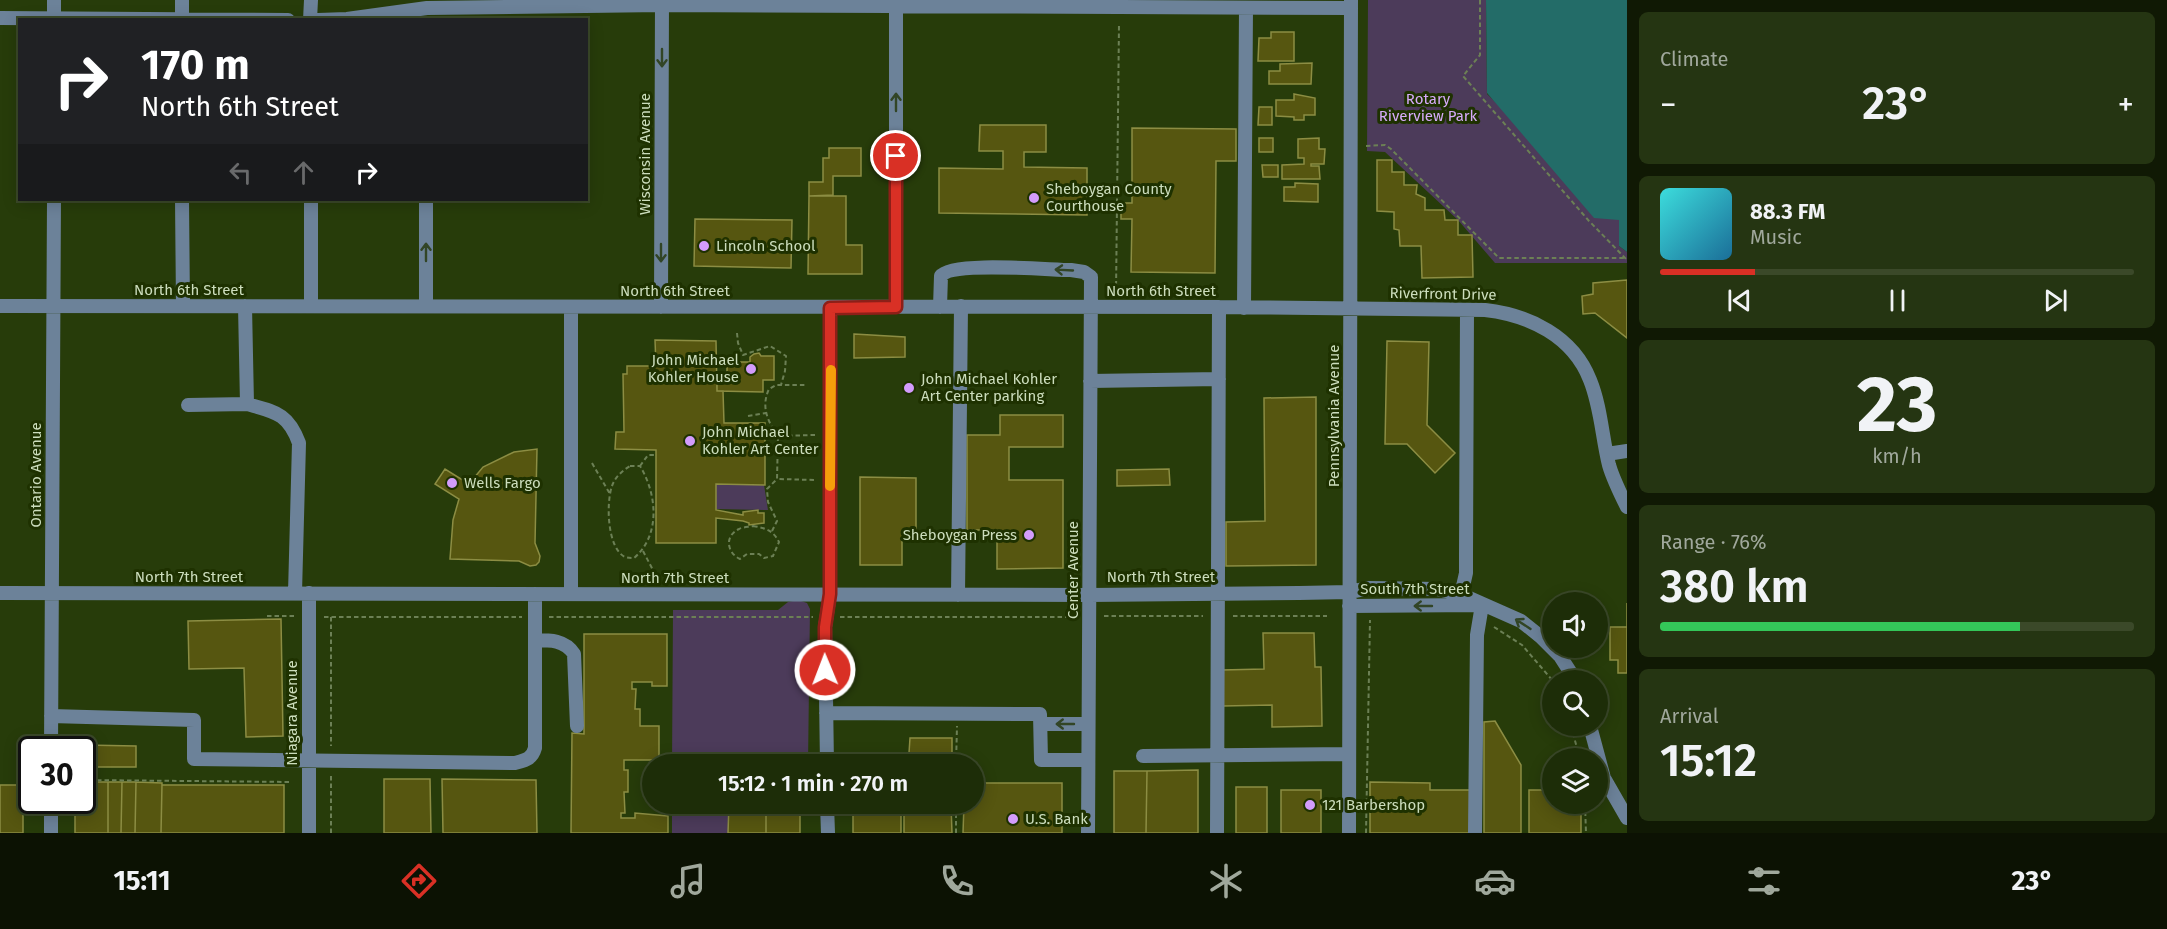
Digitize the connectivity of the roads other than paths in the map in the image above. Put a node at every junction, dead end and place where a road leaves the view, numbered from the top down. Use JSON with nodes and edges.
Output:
{"nodes":[{"id":1,"x":54,"y":0,"type":"edge"},
{"id":2,"x":182,"y":0,"type":"edge"},
{"id":3,"x":311,"y":0,"type":"edge"},
{"id":4,"x":662,"y":3,"type":"edge"},
{"id":5,"x":896,"y":3,"type":"edge"},
{"id":6,"x":1132,"y":4,"type":"edge"},
{"id":7,"x":1273,"y":4,"type":"edge"},
{"id":8,"x":1351,"y":4,"type":"edge"},
{"id":9,"x":1246,"y":8,"type":"junction"},
{"id":10,"x":427,"y":9,"type":"edge"},
{"id":11,"x":0,"y":18,"type":"edge"},
{"id":12,"x":18,"y":18,"type":"edge"},
{"id":13,"x":54,"y":18,"type":"edge"},
{"id":14,"x":182,"y":18,"type":"edge"},
{"id":15,"x":310,"y":18,"type":"edge"},
{"id":16,"x":354,"y":18,"type":"edge"},
{"id":17,"x":54,"y":201,"type":"edge"},
{"id":18,"x":182,"y":201,"type":"edge"},
{"id":19,"x":311,"y":201,"type":"edge"},
{"id":20,"x":426,"y":201,"type":"edge"},
{"id":21,"x":426,"y":305,"type":"junction"},
{"id":22,"x":0,"y":306,"type":"edge"},
{"id":23,"x":54,"y":306,"type":"junction"},
{"id":24,"x":183,"y":306,"type":"junction"},
{"id":25,"x":245,"y":306,"type":"junction"},
{"id":26,"x":311,"y":306,"type":"junction"},
{"id":27,"x":961,"y":306,"type":"junction"},
{"id":28,"x":661,"y":307,"type":"junction"},
{"id":29,"x":896,"y":307,"type":"junction"},
{"id":30,"x":940,"y":307,"type":"junction"},
{"id":31,"x":1091,"y":307,"type":"junction"},
{"id":32,"x":1220,"y":307,"type":"junction"},
{"id":33,"x":571,"y":308,"type":"junction"},
{"id":34,"x":830,"y":308,"type":"junction"},
{"id":35,"x":1244,"y":308,"type":"junction"},
{"id":36,"x":1350,"y":309,"type":"junction"},
{"id":37,"x":1467,"y":310,"type":"junction"},
{"id":38,"x":1219,"y":379,"type":"junction"},
{"id":39,"x":1090,"y":381,"type":"junction"},
{"id":40,"x":247,"y":404,"type":"junction"},
{"id":41,"x":188,"y":405,"type":"dead end"},
{"id":42,"x":1627,"y":451,"type":"edge"},
{"id":43,"x":1607,"y":454,"type":"junction"},
{"id":44,"x":1627,"y":507,"type":"edge"},
{"id":45,"x":0,"y":593,"type":"edge"},
{"id":46,"x":302,"y":593,"type":"junction"},
{"id":47,"x":1219,"y":593,"type":"junction"},
{"id":48,"x":52,"y":594,"type":"junction"},
{"id":49,"x":534,"y":594,"type":"junction"},
{"id":50,"x":571,"y":594,"type":"junction"},
{"id":51,"x":830,"y":594,"type":"junction"},
{"id":52,"x":958,"y":594,"type":"junction"},
{"id":53,"x":1089,"y":595,"type":"junction"},
{"id":54,"x":1461,"y":595,"type":"junction"},
{"id":55,"x":1349,"y":599,"type":"junction"},
{"id":56,"x":1482,"y":605,"type":"junction"},
{"id":57,"x":534,"y":640,"type":"junction"},
{"id":58,"x":1569,"y":670,"type":"edge"},
{"id":59,"x":826,"y":713,"type":"junction"},
{"id":60,"x":51,"y":716,"type":"junction"},
{"id":61,"x":1041,"y":724,"type":"junction"},
{"id":62,"x":1089,"y":724,"type":"junction"},
{"id":63,"x":577,"y":726,"type":"dead end"},
{"id":64,"x":51,"y":736,"type":"edge"},
{"id":65,"x":1593,"y":736,"type":"edge"},
{"id":66,"x":827,"y":754,"type":"edge"},
{"id":67,"x":1349,"y":754,"type":"junction"},
{"id":68,"x":1143,"y":756,"type":"dead end"},
{"id":69,"x":1218,"y":757,"type":"junction"},
{"id":70,"x":309,"y":760,"type":"junction"},
{"id":71,"x":1089,"y":760,"type":"junction"},
{"id":72,"x":51,"y":814,"type":"edge"},
{"id":73,"x":827,"y":814,"type":"edge"},
{"id":74,"x":1627,"y":818,"type":"edge"},
{"id":75,"x":51,"y":833,"type":"edge"},
{"id":76,"x":309,"y":833,"type":"edge"},
{"id":77,"x":828,"y":833,"type":"edge"},
{"id":78,"x":1088,"y":833,"type":"edge"},
{"id":79,"x":1218,"y":833,"type":"edge"},
{"id":80,"x":1349,"y":833,"type":"edge"},
{"id":81,"x":1475,"y":833,"type":"edge"}],
"edges":[{"from":1,"to":13,"type":"street"},
{"from":2,"to":14,"type":"street"},
{"from":3,"to":15,"type":"street"},
{"from":4,"to":5,"type":"street"},
{"from":4,"to":10,"type":"street"},
{"from":4,"to":28,"type":"street","name":"Wisconsin Avenue","one_way":true},
{"from":5,"to":6,"type":"street"},
{"from":29,"to":5,"type":"street","one_way":true},
{"from":6,"to":9,"type":"street"},
{"from":7,"to":8,"type":"street"},
{"from":7,"to":9,"type":"street"},
{"from":8,"to":36,"type":"street","name":"Pennsylvania Avenue"},
{"from":9,"to":35,"type":"street"},
{"from":10,"to":16,"type":"street"},
{"from":11,"to":12,"type":"street"},
{"from":17,"to":23,"type":"street","name":"Ontario Avenue"},
{"from":18,"to":24,"type":"street"},
{"from":19,"to":26,"type":"street"},
{"from":21,"to":20,"type":"street","one_way":true},
{"from":21,"to":26,"type":"street","name":"North 6th Street"},
{"from":21,"to":33,"type":"street","name":"North 6th Street"},
{"from":22,"to":23,"type":"street","name":"North 6th Street"},
{"from":23,"to":24,"type":"street","name":"North 6th Street"},
{"from":23,"to":48,"type":"street","name":"Ontario Avenue"},
{"from":24,"to":25,"type":"street","name":"North 6th Street"},
{"from":25,"to":26,"type":"street","name":"North 6th Street"},
{"from":25,"to":40,"type":"street"},
{"from":27,"to":30,"type":"street","name":"North 6th Street"},
{"from":27,"to":31,"type":"street","name":"North 6th Street"},
{"from":27,"to":52,"type":"street"},
{"from":28,"to":33,"type":"street","name":"North 6th Street"},
{"from":28,"to":34,"type":"street","name":"North 6th Street"},
{"from":29,"to":30,"type":"street","name":"North 6th Street"},
{"from":29,"to":34,"type":"street","name":"North 6th Street"},
{"from":31,"to":30,"type":"street","name":"Center Avenue","one_way":true},
{"from":31,"to":32,"type":"street","name":"North 6th Street"},
{"from":31,"to":39,"type":"street","name":"Center Avenue"},
{"from":32,"to":35,"type":"street","name":"North 6th Street"},
{"from":32,"to":38,"type":"street"},
{"from":33,"to":50,"type":"street"},
{"from":34,"to":51,"type":"street"},
{"from":35,"to":36,"type":"street","name":"North 6th Street"},
{"from":36,"to":37,"type":"street","name":"Riverfront Drive"},
{"from":36,"to":55,"type":"street","name":"Pennsylvania Avenue"},
{"from":37,"to":43,"type":"street","name":"Riverfront Drive"},
{"from":37,"to":54,"type":"street"},
{"from":38,"to":39,"type":"street"},
{"from":38,"to":47,"type":"street"},
{"from":39,"to":53,"type":"street","name":"Center Avenue"},
{"from":40,"to":41,"type":"street","name":"Niagara Avenue"},
{"from":40,"to":46,"type":"street","name":"Niagara Avenue"},
{"from":42,"to":43,"type":"street"},
{"from":43,"to":44,"type":"street","name":"Riverfront Drive"},
{"from":45,"to":48,"type":"street","name":"North 7th Street"},
{"from":46,"to":48,"type":"street","name":"North 7th Street"},
{"from":46,"to":49,"type":"street","name":"North 7th Street"},
{"from":46,"to":70,"type":"street","name":"Niagara Avenue"},
{"from":47,"to":53,"type":"street","name":"North 7th Street"},
{"from":47,"to":55,"type":"street","name":"North 7th Street"},
{"from":47,"to":69,"type":"street"},
{"from":48,"to":60,"type":"street","name":"Ontario Avenue"},
{"from":49,"to":50,"type":"street","name":"North 7th Street"},
{"from":49,"to":57,"type":"street"},
{"from":50,"to":51,"type":"street","name":"North 7th Street"},
{"from":51,"to":52,"type":"street","name":"North 7th Street"},
{"from":51,"to":59,"type":"street"},
{"from":52,"to":53,"type":"street","name":"North 7th Street"},
{"from":53,"to":62,"type":"street","name":"Center Avenue"},
{"from":54,"to":55,"type":"street","name":"South 7th Street"},
{"from":54,"to":56,"type":"street","name":"South 7th Street"},
{"from":56,"to":55,"type":"street","name":"South 7th Street","one_way":true},
{"from":55,"to":67,"type":"street","name":"Pennsylvania Avenue"},
{"from":58,"to":56,"type":"street","name":"South 7th Street","one_way":true},
{"from":56,"to":81,"type":"street"},
{"from":57,"to":63,"type":"street"},
{"from":57,"to":70,"type":"street"},
{"from":59,"to":61,"type":"street"},
{"from":59,"to":66,"type":"street"},
{"from":60,"to":64,"type":"street","name":"Ontario Avenue"},
{"from":60,"to":70,"type":"street"},
{"from":62,"to":61,"type":"street","one_way":true},
{"from":61,"to":71,"type":"street"},
{"from":62,"to":71,"type":"street","name":"Center Avenue"},
{"from":65,"to":74,"type":"street"},
{"from":67,"to":69,"type":"street"},
{"from":67,"to":80,"type":"street","name":"Pennsylvania Avenue"},
{"from":68,"to":69,"type":"street"},
{"from":69,"to":79,"type":"street"},
{"from":70,"to":76,"type":"street","name":"Niagara Avenue"},
{"from":71,"to":78,"type":"street","name":"Center Avenue"},
{"from":72,"to":75,"type":"street"},
{"from":73,"to":77,"type":"street"}]}
